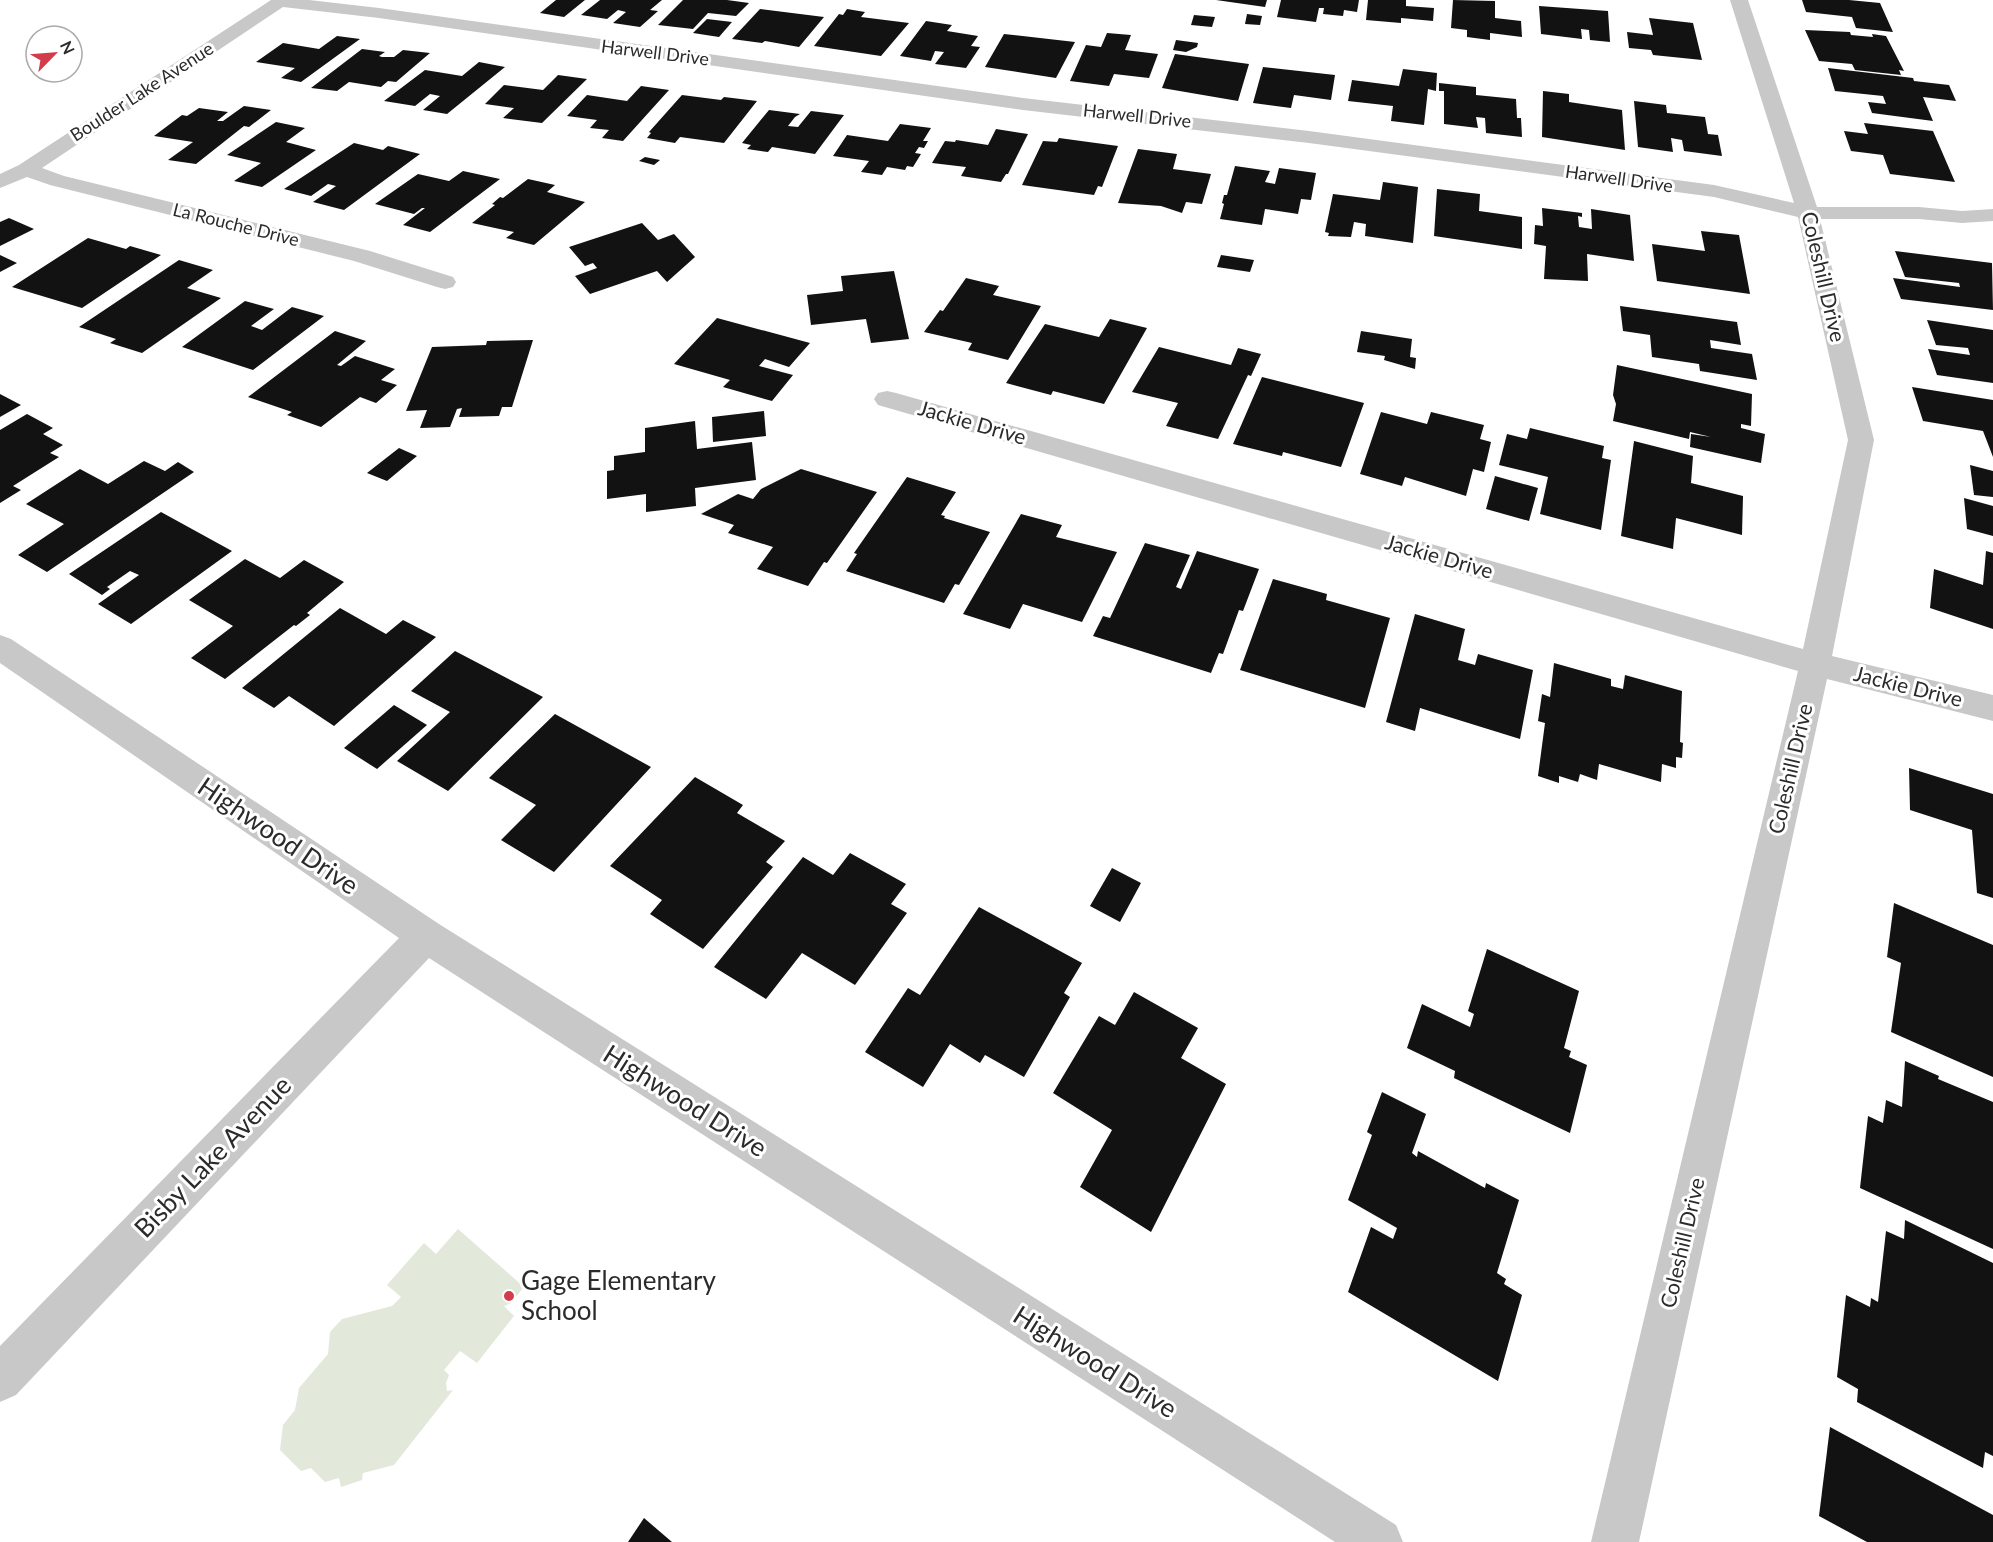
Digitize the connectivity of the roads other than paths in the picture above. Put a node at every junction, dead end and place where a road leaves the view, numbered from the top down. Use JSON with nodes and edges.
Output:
{"nodes":[{"id":1,"x":1736,"y":0,"type":"edge"},
{"id":2,"x":282,"y":1,"type":"edge"},
{"id":3,"x":26,"y":169,"type":"junction"},
{"id":4,"x":0,"y":182,"type":"edge"},
{"id":5,"x":1808,"y":213,"type":"junction"},
{"id":6,"x":1993,"y":215,"type":"edge"},
{"id":7,"x":445,"y":282,"type":"dead end"},
{"id":8,"x":887,"y":399,"type":"dead end"},
{"id":9,"x":0,"y":647,"type":"edge"},
{"id":10,"x":1815,"y":664,"type":"junction"},
{"id":11,"x":1993,"y":708,"type":"edge"},
{"id":12,"x":426,"y":936,"type":"junction"},
{"id":13,"x":0,"y":1379,"type":"edge"},
{"id":14,"x":1379,"y":1542,"type":"edge"},
{"id":15,"x":1615,"y":1542,"type":"edge"}],
"edges":[{"from":1,"to":5,"type":"street","name":"Coleshill Drive"},
{"from":2,"to":3,"type":"street","name":"Boulder Lake Avenue"},
{"from":2,"to":5,"type":"street","name":"Harwell Drive"},
{"from":3,"to":4,"type":"street","name":"Boulder Lake Avenue"},
{"from":3,"to":7,"type":"street","name":"La Rouche Drive"},
{"from":5,"to":6,"type":"street","name":"Harwell Drive"},
{"from":5,"to":10,"type":"street","name":"Coleshill Drive"},
{"from":8,"to":10,"type":"street","name":"Jackie Drive"},
{"from":9,"to":12,"type":"street","name":"Highwood Drive"},
{"from":10,"to":11,"type":"street","name":"Jackie Drive"},
{"from":10,"to":15,"type":"street","name":"Coleshill Drive"},
{"from":12,"to":13,"type":"street","name":"Bisby Lake Avenue"},
{"from":12,"to":14,"type":"street","name":"Highwood Drive"}]}
